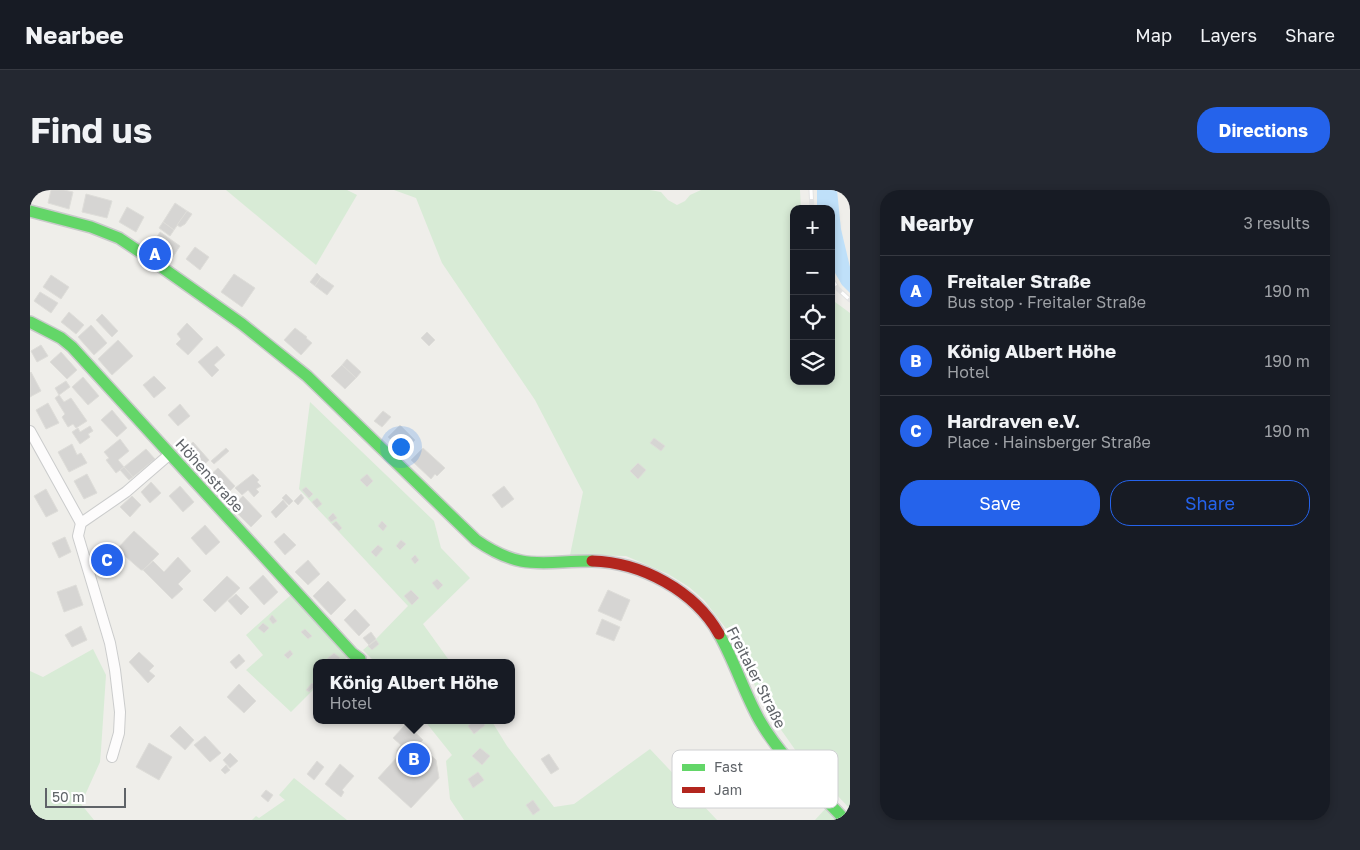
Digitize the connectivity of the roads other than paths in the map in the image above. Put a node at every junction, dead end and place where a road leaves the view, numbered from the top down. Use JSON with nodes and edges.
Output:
{"nodes":[{"id":1,"x":30,"y":211,"type":"edge"},
{"id":2,"x":30,"y":322,"type":"edge"},
{"id":3,"x":30,"y":431,"type":"edge"},
{"id":4,"x":170,"y":454,"type":"junction"},
{"id":5,"x":81,"y":523,"type":"junction"},
{"id":6,"x":360,"y":659,"type":"dead end"},
{"id":7,"x":781,"y":750,"type":"edge"},
{"id":8,"x":112,"y":757,"type":"dead end"},
{"id":9,"x":834,"y":808,"type":"edge"},
{"id":10,"x":845,"y":820,"type":"edge"}],
"edges":[{"from":1,"to":7,"type":"main road","name":"Freitaler Straße"},
{"from":2,"to":4,"type":"main road","name":"Höhenstraße"},
{"from":3,"to":5,"type":"street"},
{"from":4,"to":5,"type":"street"},
{"from":4,"to":6,"type":"main road","name":"Höhenstraße"},
{"from":5,"to":8,"type":"street"},
{"from":9,"to":10,"type":"main road","name":"Freitaler Straße"}]}
